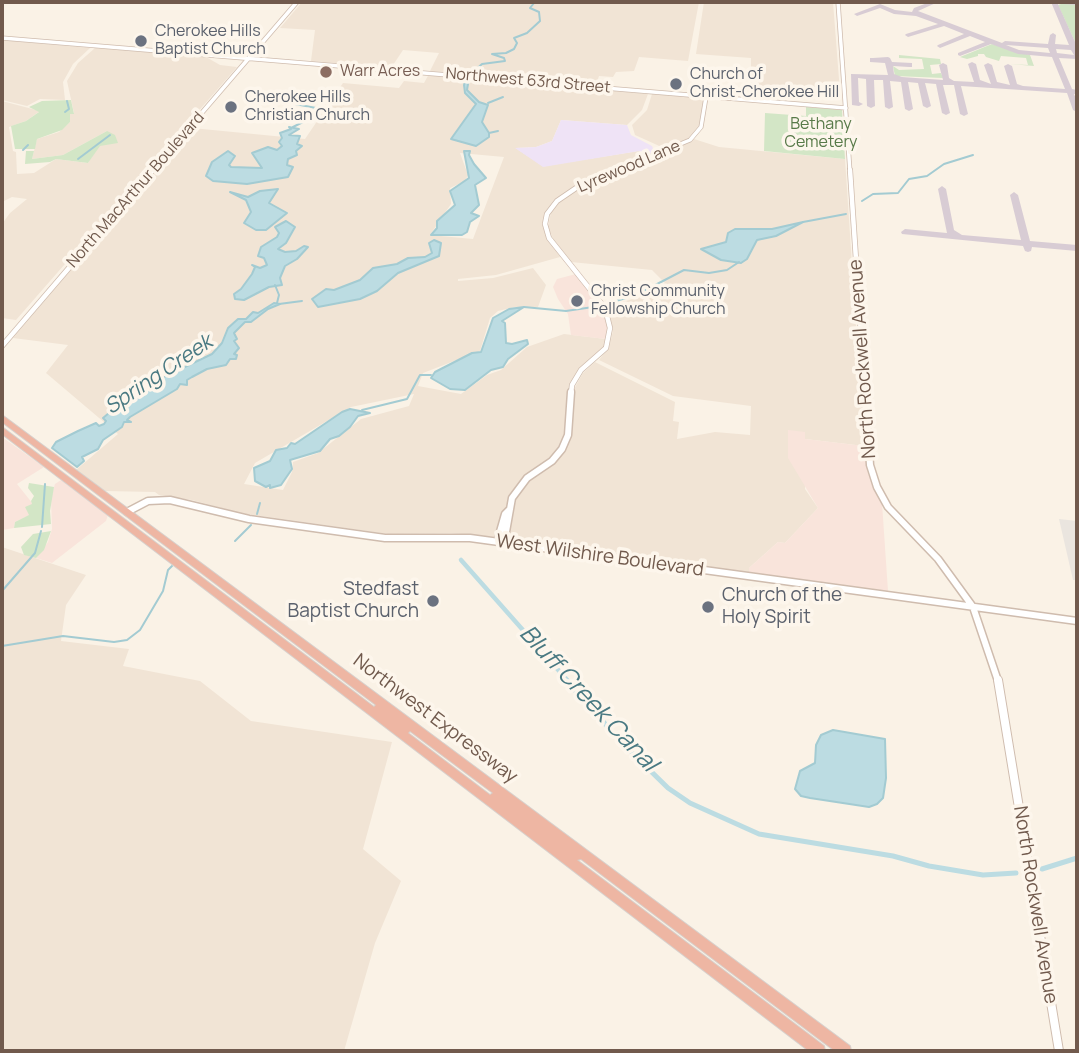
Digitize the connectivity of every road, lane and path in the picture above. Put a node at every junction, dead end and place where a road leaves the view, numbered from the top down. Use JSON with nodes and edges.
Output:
{"nodes":[{"id":1,"x":297,"y":2,"type":"edge"},
{"id":2,"x":838,"y":2,"type":"edge"},
{"id":3,"x":2,"y":38,"type":"edge"},
{"id":4,"x":249,"y":58,"type":"junction"},
{"id":5,"x":706,"y":97,"type":"junction"},
{"id":6,"x":846,"y":108,"type":"junction"},
{"id":7,"x":656,"y":146,"type":"dead end"},
{"id":8,"x":654,"y":156,"type":"junction"},
{"id":9,"x":2,"y":346,"type":"edge"},
{"id":10,"x":2,"y":418,"type":"edge"},
{"id":11,"x":10,"y":432,"type":"edge"},
{"id":12,"x":122,"y":515,"type":"junction"},
{"id":13,"x":500,"y":543,"type":"junction"},
{"id":14,"x":973,"y":607,"type":"junction"},
{"id":15,"x":244,"y":614,"type":"junction"},
{"id":16,"x":1077,"y":621,"type":"edge"},
{"id":17,"x":331,"y":665,"type":"junction"},
{"id":18,"x":338,"y":684,"type":"junction"},
{"id":19,"x":456,"y":759,"type":"junction"},
{"id":20,"x":474,"y":788,"type":"junction"},
{"id":21,"x":597,"y":865,"type":"junction"},
{"id":22,"x":688,"y":934,"type":"junction"},
{"id":23,"x":680,"y":945,"type":"junction"},
{"id":24,"x":819,"y":1051,"type":"edge"},
{"id":25,"x":845,"y":1051,"type":"edge"},
{"id":26,"x":1059,"y":1051,"type":"edge"}],
"edges":[{"from":1,"to":4,"type":"main road","name":"North MacArthur Boulevard"},
{"from":2,"to":6,"type":"main road","name":"North Rockwell Avenue"},
{"from":3,"to":4,"type":"main road","name":"Northwest 63rd Street"},
{"from":4,"to":5,"type":"main road","name":"Northwest 63rd Street"},
{"from":4,"to":9,"type":"main road","name":"North MacArthur Boulevard"},
{"from":5,"to":6,"type":"main road","name":"Northwest 63rd Street"},
{"from":5,"to":8,"type":"main road","name":"Lyrewood Lane"},
{"from":6,"to":14,"type":"main road","name":"North Rockwell Avenue"},
{"from":7,"to":8,"type":"main road"},
{"from":8,"to":13,"type":"main road","name":"Lyrewood Lane"},
{"from":10,"to":11,"type":"highway","name":"Northwest Expressway"},
{"from":11,"to":12,"type":"highway","name":"Northwest Expressway"},
{"from":12,"to":13,"type":"main road","name":"West Wilshire Boulevard"},
{"from":12,"to":15,"type":"highway","name":"Northwest Expressway"},
{"from":12,"to":17,"type":"highway","name":"Northwest Expressway"},
{"from":13,"to":14,"type":"main road","name":"West Wilshire Boulevard"},
{"from":14,"to":16,"type":"main road","name":"West Wilshire Boulevard"},
{"from":14,"to":26,"type":"main road","name":"North Rockwell Avenue"},
{"from":15,"to":17,"type":"highway"},
{"from":15,"to":18,"type":"highway","name":"Northwest Expressway"},
{"from":17,"to":19,"type":"highway","name":"Northwest Expressway"},
{"from":18,"to":19,"type":"highway"},
{"from":18,"to":20,"type":"highway","name":"Northwest Expressway"},
{"from":19,"to":21,"type":"highway","name":"Northwest Expressway"},
{"from":20,"to":21,"type":"highway"},
{"from":20,"to":23,"type":"highway","name":"Northwest Expressway"},
{"from":21,"to":22,"type":"highway","name":"Northwest Expressway"},
{"from":22,"to":23,"type":"highway"},
{"from":22,"to":25,"type":"highway","name":"Northwest Expressway"},
{"from":23,"to":24,"type":"highway","name":"Northwest Expressway"}]}
